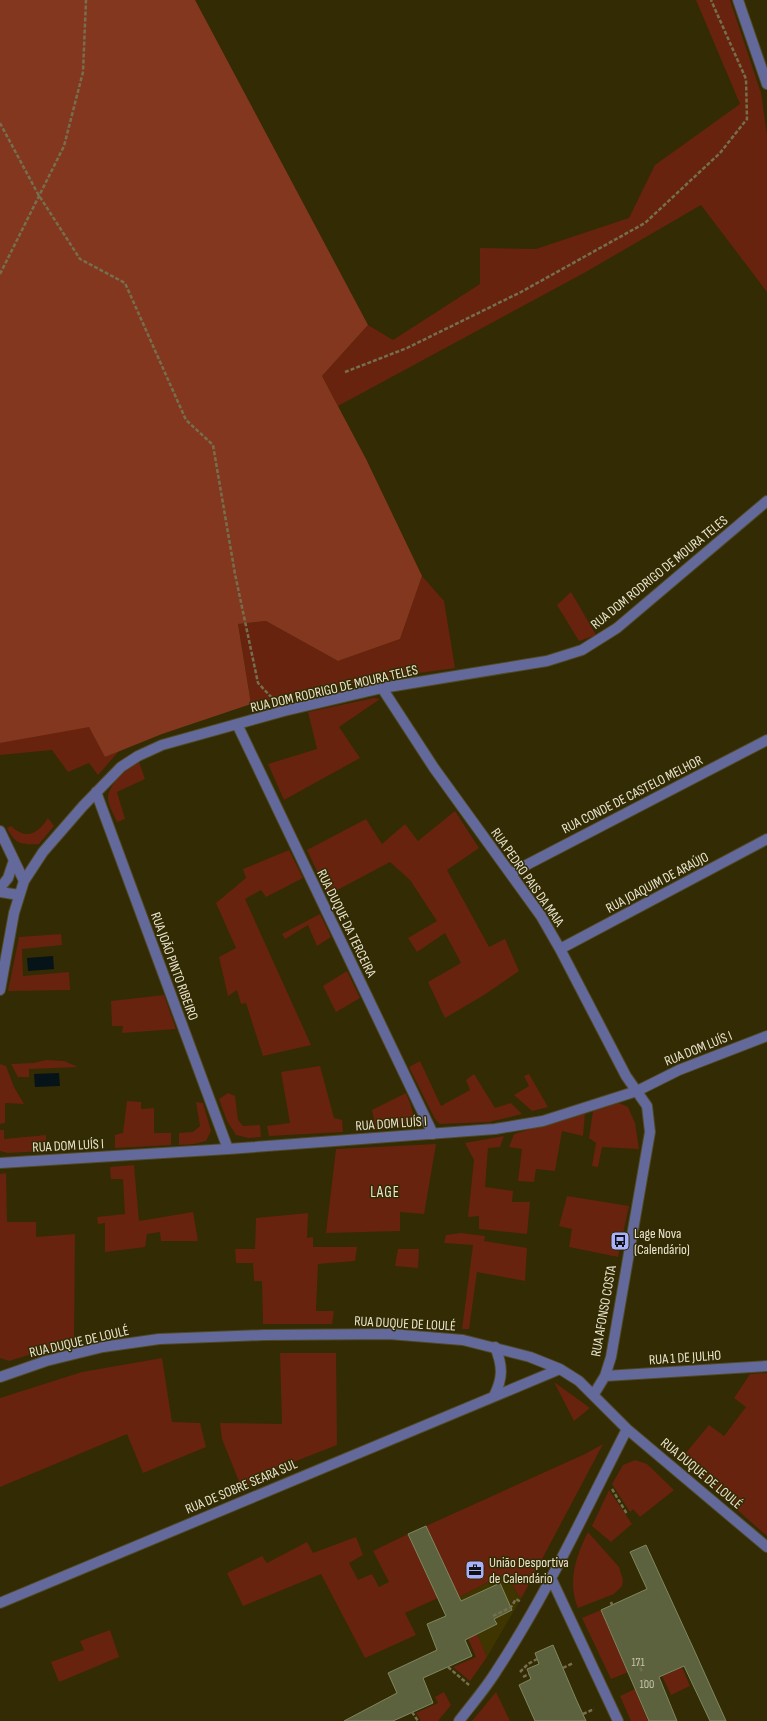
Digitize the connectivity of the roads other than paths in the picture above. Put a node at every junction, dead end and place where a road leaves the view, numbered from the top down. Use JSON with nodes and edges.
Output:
{"nodes":[{"id":1,"x":738,"y":0,"type":"edge"},
{"id":2,"x":767,"y":84,"type":"edge"},
{"id":3,"x":767,"y":501,"type":"edge"},
{"id":4,"x":382,"y":688,"type":"junction"},
{"id":5,"x":237,"y":724,"type":"junction"},
{"id":6,"x":767,"y":740,"type":"edge"},
{"id":7,"x":96,"y":792,"type":"junction"},
{"id":8,"x":0,"y":831,"type":"edge"},
{"id":9,"x":767,"y":839,"type":"edge"},
{"id":10,"x":14,"y":860,"type":"junction"},
{"id":11,"x":511,"y":873,"type":"junction"},
{"id":12,"x":24,"y":880,"type":"junction"},
{"id":13,"x":0,"y":888,"type":"edge"},
{"id":14,"x":0,"y":892,"type":"edge"},
{"id":15,"x":19,"y":895,"type":"junction"},
{"id":16,"x":560,"y":949,"type":"junction"},
{"id":17,"x":0,"y":990,"type":"edge"},
{"id":18,"x":767,"y":1036,"type":"edge"},
{"id":19,"x":637,"y":1091,"type":"junction"},
{"id":20,"x":433,"y":1134,"type":"junction"},
{"id":21,"x":228,"y":1150,"type":"junction"},
{"id":22,"x":0,"y":1163,"type":"edge"},
{"id":23,"x":495,"y":1347,"type":"junction"},
{"id":24,"x":767,"y":1366,"type":"edge"},
{"id":25,"x":560,"y":1369,"type":"junction"},
{"id":26,"x":605,"y":1376,"type":"junction"},
{"id":27,"x":0,"y":1377,"type":"edge"},
{"id":28,"x":594,"y":1394,"type":"junction"},
{"id":29,"x":494,"y":1396,"type":"junction"},
{"id":30,"x":627,"y":1429,"type":"junction"},
{"id":31,"x":767,"y":1547,"type":"edge"},
{"id":32,"x":551,"y":1578,"type":"junction"},
{"id":33,"x":0,"y":1603,"type":"edge"},
{"id":34,"x":459,"y":1721,"type":"edge"},
{"id":35,"x":618,"y":1721,"type":"edge"}],
"edges":[{"from":1,"to":2,"type":"street"},
{"from":3,"to":4,"type":"street","name":"RUA DOM RODRIGO DE MOURA TELES"},
{"from":4,"to":5,"type":"street","name":"RUA DOM RODRIGO DE MOURA TELES"},
{"from":4,"to":11,"type":"street","name":"RUA PEDRO PAIS DA MAIA"},
{"from":5,"to":7,"type":"street","name":"RUA DOM RODRIGO DE MOURA TELES"},
{"from":5,"to":20,"type":"street","name":"RUA DUQUE DA TERCEIRA"},
{"from":6,"to":11,"type":"street","name":"RUA CONDE DE CASTELO MELHOR"},
{"from":7,"to":12,"type":"street","name":"RUA DOM RODRIGO DE MOURA TELES"},
{"from":7,"to":21,"type":"street","name":"RUA JOÃO PINTO RIBEIRO"},
{"from":8,"to":10,"type":"street"},
{"from":9,"to":16,"type":"street","name":"RUA JOAQUIM DE ARAÚJO"},
{"from":10,"to":12,"type":"street"},
{"from":10,"to":13,"type":"street"},
{"from":11,"to":16,"type":"street","name":"RUA PEDRO PAIS DA MAIA"},
{"from":12,"to":15,"type":"street","name":"RUA DOM RODRIGO DE MOURA TELES"},
{"from":14,"to":15,"type":"street"},
{"from":15,"to":17,"type":"street","name":"RUA DOM RODRIGO DE MOURA TELES"},
{"from":16,"to":19,"type":"street","name":"RUA PEDRO PAIS DA MAIA"},
{"from":18,"to":19,"type":"street","name":"RUA DOM LUÍS I"},
{"from":19,"to":20,"type":"street","name":"RUA DOM LUÍS I"},
{"from":19,"to":26,"type":"street","name":"RUA AFONSO COSTA"},
{"from":20,"to":21,"type":"street","name":"RUA DOM LUÍS I"},
{"from":21,"to":22,"type":"street","name":"RUA DOM LUÍS I"},
{"from":23,"to":25,"type":"street","name":"RUA DUQUE DE LOULÉ"},
{"from":23,"to":27,"type":"street","name":"RUA DUQUE DE LOULÉ"},
{"from":23,"to":29,"type":"street"},
{"from":24,"to":26,"type":"street","name":"RUA 1 DE JULHO"},
{"from":25,"to":28,"type":"street","name":"RUA DUQUE DE LOULÉ"},
{"from":25,"to":29,"type":"street","name":"RUA DE SOBRE SEARA SUL"},
{"from":26,"to":28,"type":"street","name":"RUA AFONSO COSTA"},
{"from":28,"to":30,"type":"street","name":"RUA DUQUE DE LOULÉ"},
{"from":29,"to":33,"type":"street","name":"RUA DE SOBRE SEARA SUL"},
{"from":30,"to":31,"type":"street","name":"RUA DUQUE DE LOULÉ"},
{"from":30,"to":32,"type":"street"},
{"from":32,"to":34,"type":"street"},
{"from":32,"to":35,"type":"street"}]}
